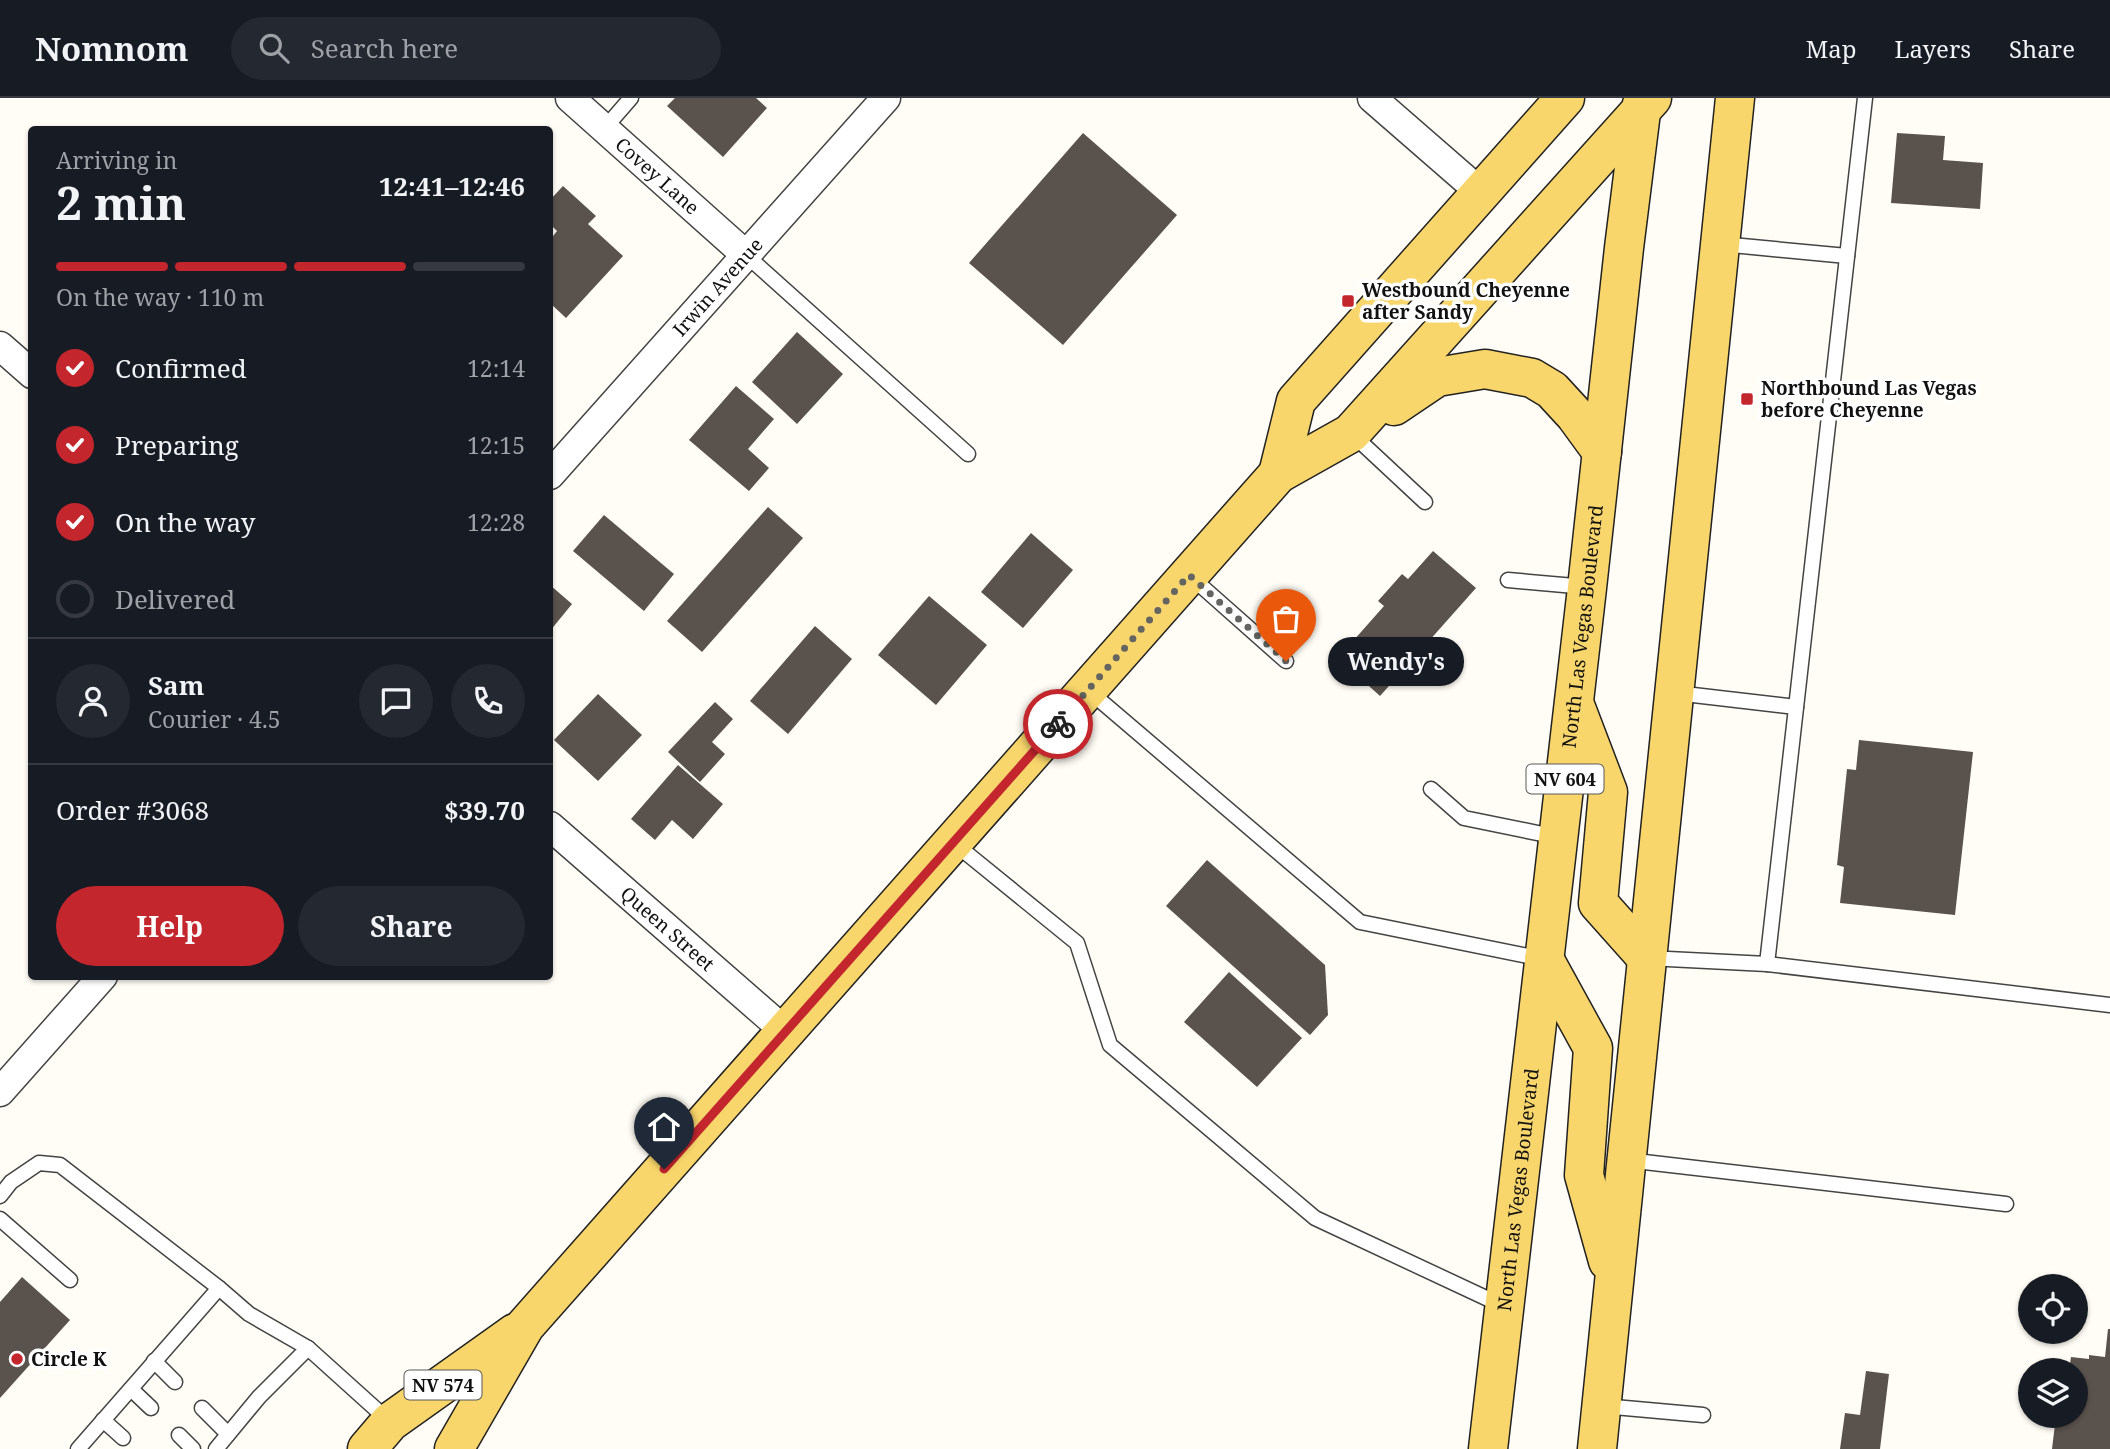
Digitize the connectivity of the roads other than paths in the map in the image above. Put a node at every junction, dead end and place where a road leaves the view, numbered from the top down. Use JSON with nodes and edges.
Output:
{"nodes":[{"id":1,"x":570,"y":98,"type":"edge"},
{"id":2,"x":631,"y":98,"type":"edge"},
{"id":3,"x":886,"y":98,"type":"edge"},
{"id":4,"x":1372,"y":98,"type":"edge"},
{"id":5,"x":1564,"y":98,"type":"edge"},
{"id":6,"x":1735,"y":98,"type":"edge"},
{"id":7,"x":1865,"y":98,"type":"edge"},
{"id":8,"x":1646,"y":102,"type":"edge"},
{"id":9,"x":604,"y":129,"type":"junction"},
{"id":10,"x":1479,"y":192,"type":"junction"},
{"id":11,"x":1720,"y":243,"type":"junction"},
{"id":12,"x":746,"y":255,"type":"junction"},
{"id":13,"x":1847,"y":256,"type":"junction"},
{"id":14,"x":0,"y":346,"type":"edge"},
{"id":15,"x":28,"y":370,"type":"edge"},
{"id":16,"x":1351,"y":433,"type":"junction"},
{"id":17,"x":1602,"y":452,"type":"junction"},
{"id":18,"x":968,"y":454,"type":"dead end"},
{"id":19,"x":553,"y":472,"type":"edge"},
{"id":20,"x":1278,"y":474,"type":"junction"},
{"id":21,"x":1425,"y":502,"type":"dead end"},
{"id":22,"x":1189,"y":575,"type":"junction"},
{"id":23,"x":1508,"y":580,"type":"dead end"},
{"id":24,"x":1587,"y":588,"type":"junction"},
{"id":25,"x":1286,"y":661,"type":"dead end"},
{"id":26,"x":1088,"y":690,"type":"junction"},
{"id":27,"x":1674,"y":693,"type":"junction"},
{"id":28,"x":1574,"y":702,"type":"junction"},
{"id":29,"x":1796,"y":707,"type":"junction"},
{"id":30,"x":1431,"y":789,"type":"dead end"},
{"id":31,"x":553,"y":829,"type":"edge"},
{"id":32,"x":1558,"y":837,"type":"junction"},
{"id":33,"x":953,"y":843,"type":"junction"},
{"id":34,"x":1647,"y":957,"type":"junction"},
{"id":35,"x":1544,"y":959,"type":"junction"},
{"id":36,"x":1767,"y":964,"type":"junction"},
{"id":37,"x":99,"y":980,"type":"edge"},
{"id":38,"x":2110,"y":1005,"type":"edge"},
{"id":39,"x":786,"y":1032,"type":"junction"},
{"id":40,"x":6,"y":1073,"type":"edge"},
{"id":41,"x":1626,"y":1160,"type":"junction"},
{"id":42,"x":0,"y":1196,"type":"edge"},
{"id":43,"x":2006,"y":1204,"type":"dead end"},
{"id":44,"x":0,"y":1219,"type":"edge"},
{"id":45,"x":70,"y":1280,"type":"dead end"},
{"id":46,"x":1614,"y":1283,"type":"junction"},
{"id":47,"x":219,"y":1288,"type":"junction"},
{"id":48,"x":1505,"y":1307,"type":"junction"},
{"id":49,"x":525,"y":1326,"type":"junction"},
{"id":50,"x":308,"y":1348,"type":"junction"},
{"id":51,"x":155,"y":1361,"type":"junction"},
{"id":52,"x":175,"y":1382,"type":"dead end"},
{"id":53,"x":131,"y":1389,"type":"junction"},
{"id":54,"x":1601,"y":1406,"type":"junction"},
{"id":55,"x":151,"y":1408,"type":"dead end"},
{"id":56,"x":202,"y":1408,"type":"dead end"},
{"id":57,"x":1703,"y":1415,"type":"dead end"},
{"id":58,"x":103,"y":1420,"type":"junction"},
{"id":59,"x":228,"y":1434,"type":"junction"},
{"id":60,"x":179,"y":1435,"type":"dead end"},
{"id":61,"x":379,"y":1436,"type":"edge"},
{"id":62,"x":123,"y":1438,"type":"dead end"},
{"id":63,"x":78,"y":1449,"type":"edge"},
{"id":64,"x":193,"y":1449,"type":"edge"},
{"id":65,"x":216,"y":1449,"type":"edge"},
{"id":66,"x":454,"y":1449,"type":"edge"},
{"id":67,"x":1488,"y":1449,"type":"edge"},
{"id":68,"x":1597,"y":1449,"type":"edge"}],
"edges":[{"from":1,"to":9,"type":"street","name":"Covey Lane"},
{"from":2,"to":9,"type":"lane"},
{"from":3,"to":12,"type":"street","name":"Irwin Avenue"},
{"from":4,"to":10,"type":"street"},
{"from":5,"to":10,"type":"main road","number":"NV 574"},
{"from":6,"to":11,"type":"main road"},
{"from":7,"to":13,"type":"lane"},
{"from":8,"to":16,"type":"main road","number":"NV 574"},
{"from":8,"to":17,"type":"main road","name":"North Las Vegas Boulevard","number":"NV 604"},
{"from":9,"to":12,"type":"street","name":"Covey Lane"},
{"from":10,"to":20,"type":"main road","number":"NV 574"},
{"from":11,"to":13,"type":"lane"},
{"from":11,"to":27,"type":"main road"},
{"from":12,"to":18,"type":"lane"},
{"from":12,"to":19,"type":"street","name":"Irwin Avenue"},
{"from":13,"to":29,"type":"lane"},
{"from":14,"to":15,"type":"street"},
{"from":16,"to":17,"type":"main road"},
{"from":16,"to":20,"type":"main road","number":"NV 574"},
{"from":16,"to":21,"type":"lane"},
{"from":17,"to":24,"type":"main road","name":"North Las Vegas Boulevard","number":"NV 604"},
{"from":20,"to":22,"type":"main road","number":"NV 574"},
{"from":22,"to":25,"type":"lane"},
{"from":22,"to":26,"type":"main road","number":"NV 574"},
{"from":23,"to":24,"type":"lane"},
{"from":24,"to":28,"type":"main road","name":"North Las Vegas Boulevard","number":"NV 604"},
{"from":26,"to":33,"type":"main road","number":"NV 574"},
{"from":26,"to":35,"type":"lane"},
{"from":27,"to":29,"type":"lane"},
{"from":27,"to":34,"type":"main road"},
{"from":28,"to":32,"type":"main road","name":"North Las Vegas Boulevard","number":"NV 604"},
{"from":28,"to":34,"type":"main road"},
{"from":29,"to":36,"type":"lane"},
{"from":30,"to":32,"type":"lane"},
{"from":31,"to":39,"type":"street","name":"Queen Street"},
{"from":32,"to":35,"type":"main road","name":"North Las Vegas Boulevard","number":"NV 604"},
{"from":33,"to":39,"type":"main road","number":"NV 574"},
{"from":33,"to":48,"type":"lane"},
{"from":34,"to":36,"type":"lane"},
{"from":34,"to":41,"type":"main road"},
{"from":35,"to":46,"type":"main road"},
{"from":35,"to":48,"type":"main road","name":"North Las Vegas Boulevard","number":"NV 604"},
{"from":36,"to":38,"type":"lane"},
{"from":37,"to":40,"type":"street"},
{"from":39,"to":49,"type":"main road","number":"NV 574"},
{"from":41,"to":43,"type":"lane"},
{"from":41,"to":46,"type":"main road"},
{"from":42,"to":47,"type":"lane"},
{"from":44,"to":45,"type":"lane"},
{"from":46,"to":54,"type":"main road"},
{"from":47,"to":50,"type":"lane"},
{"from":47,"to":51,"type":"lane"},
{"from":48,"to":67,"type":"main road","name":"North Las Vegas Boulevard","number":"NV 604"},
{"from":49,"to":61,"type":"main road","number":"NV 574"},
{"from":49,"to":66,"type":"main road","number":"NV 574"},
{"from":50,"to":59,"type":"lane"},
{"from":50,"to":61,"type":"lane"},
{"from":51,"to":52,"type":"lane"},
{"from":51,"to":53,"type":"lane"},
{"from":53,"to":55,"type":"lane"},
{"from":53,"to":58,"type":"lane"},
{"from":54,"to":57,"type":"lane"},
{"from":54,"to":68,"type":"main road"},
{"from":56,"to":59,"type":"lane"},
{"from":58,"to":62,"type":"lane"},
{"from":58,"to":63,"type":"lane"},
{"from":59,"to":65,"type":"lane"},
{"from":60,"to":64,"type":"lane"}]}
